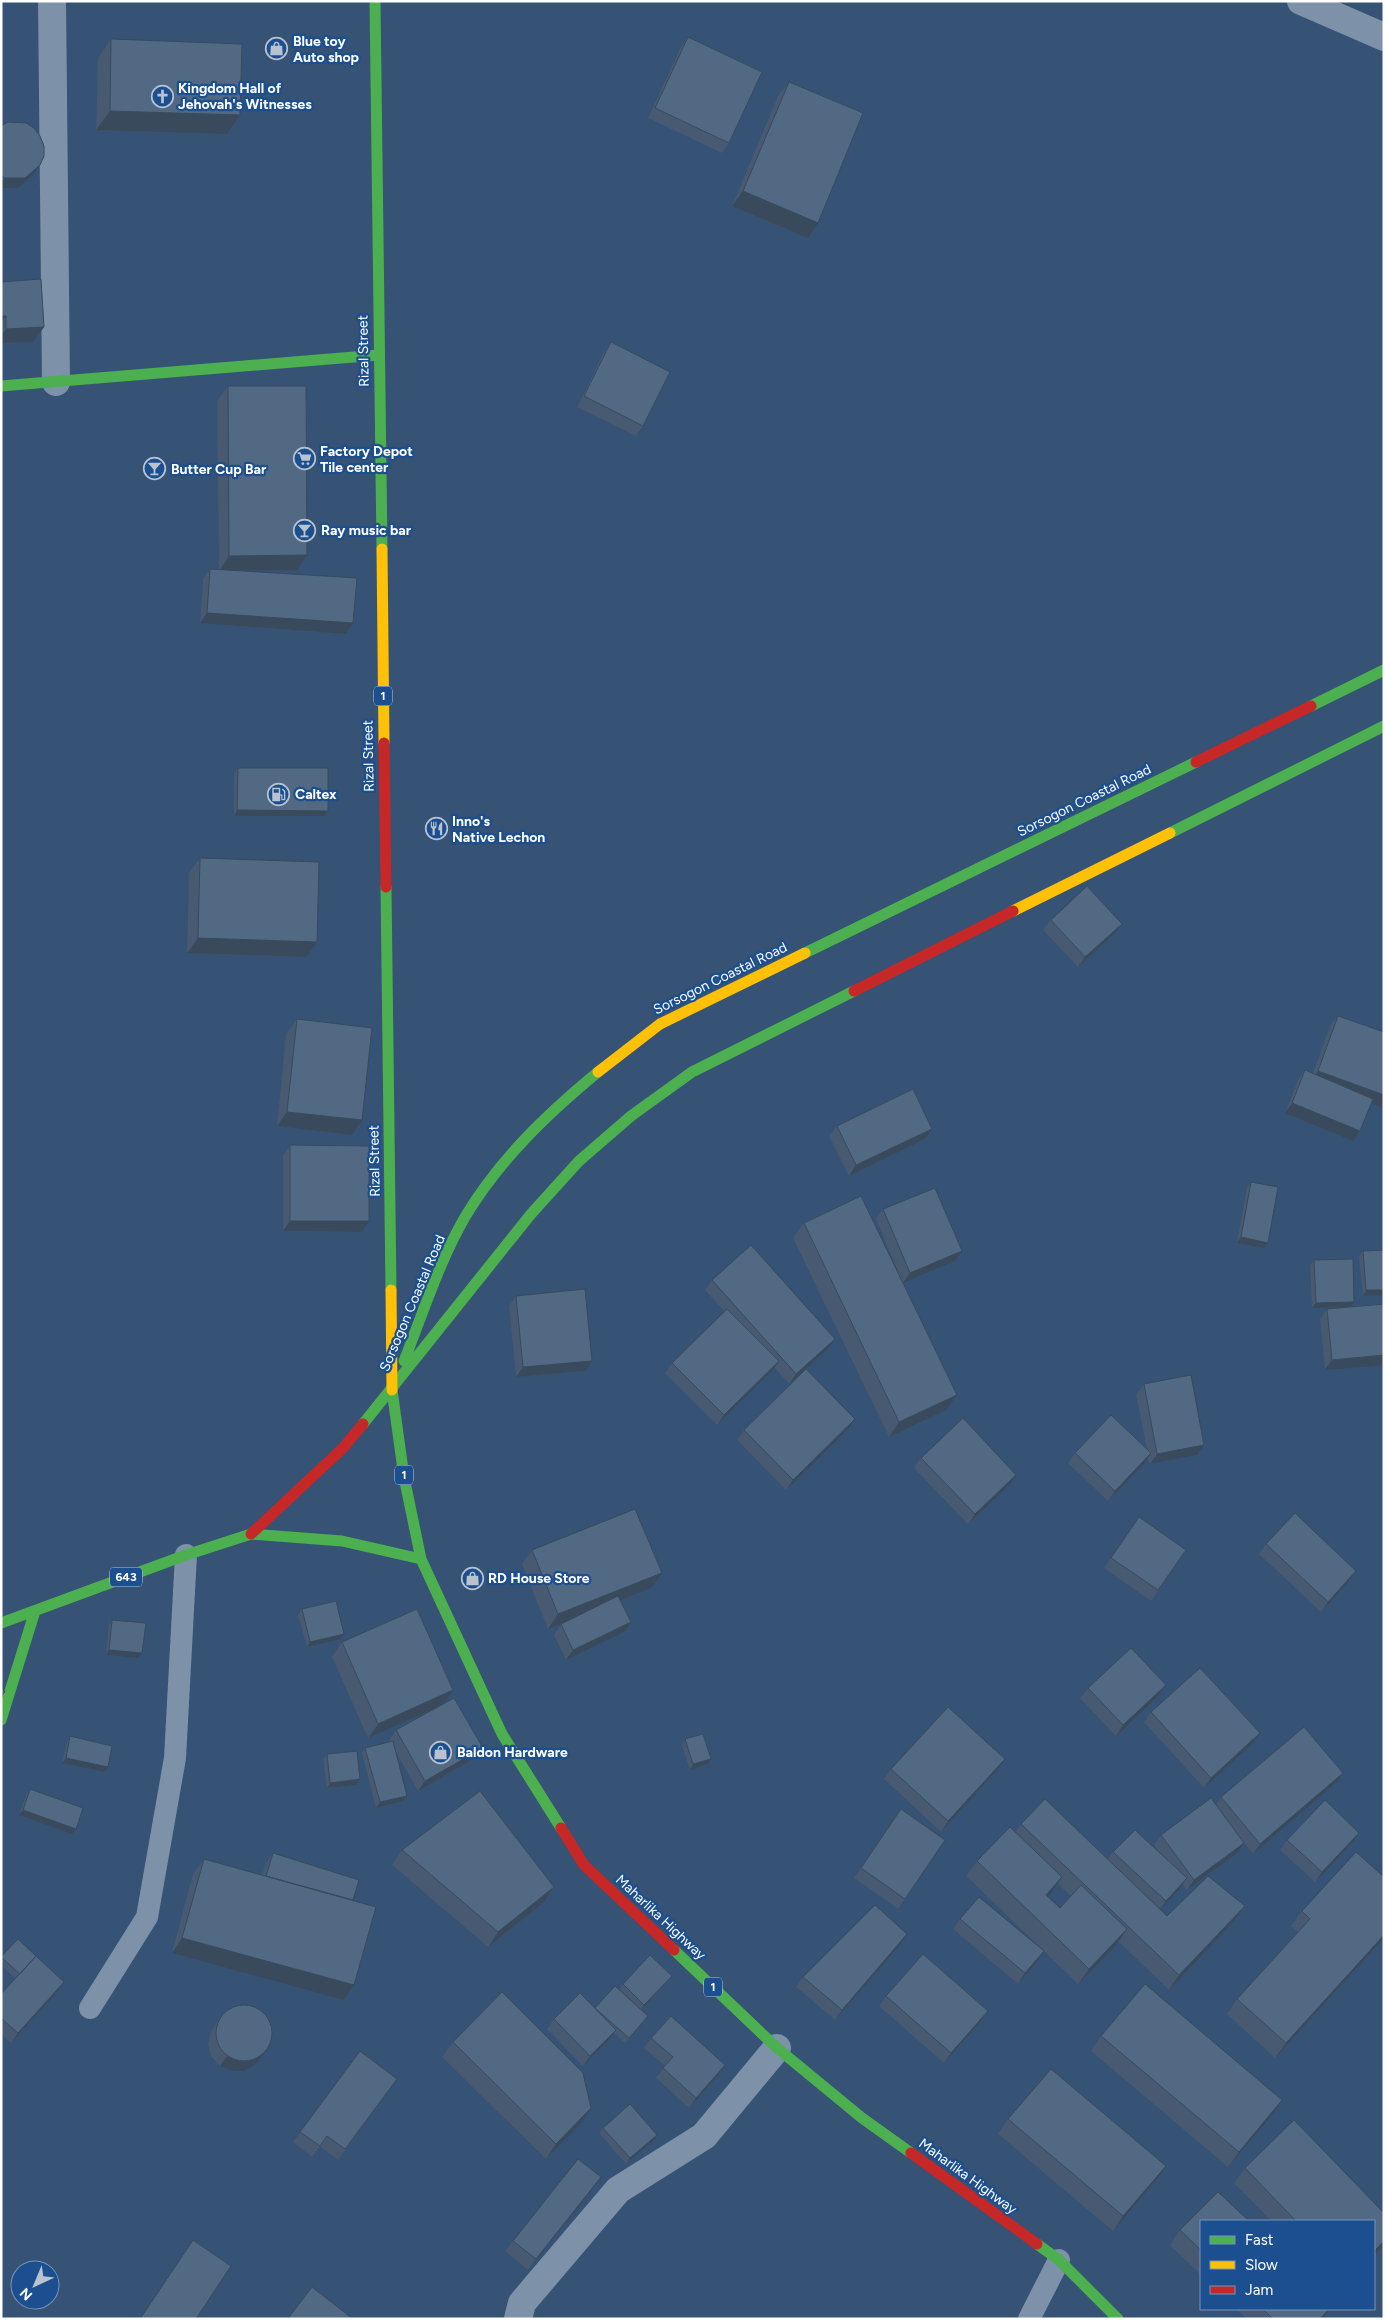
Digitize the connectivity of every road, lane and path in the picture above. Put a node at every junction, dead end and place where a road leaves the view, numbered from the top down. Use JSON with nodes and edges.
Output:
{"nodes":[{"id":1,"x":52,"y":1,"type":"edge"},
{"id":2,"x":375,"y":1,"type":"edge"},
{"id":3,"x":1301,"y":1,"type":"edge"},
{"id":4,"x":1384,"y":37,"type":"edge"},
{"id":5,"x":378,"y":355,"type":"junction"},
{"id":6,"x":56,"y":382,"type":"junction"},
{"id":7,"x":1,"y":386,"type":"edge"},
{"id":8,"x":1384,"y":670,"type":"edge"},
{"id":9,"x":1384,"y":726,"type":"edge"},
{"id":10,"x":392,"y":1390,"type":"junction"},
{"id":11,"x":251,"y":1534,"type":"junction"},
{"id":12,"x":186,"y":1555,"type":"junction"},
{"id":13,"x":421,"y":1559,"type":"junction"},
{"id":14,"x":35,"y":1611,"type":"junction"},
{"id":15,"x":1,"y":1623,"type":"edge"},
{"id":16,"x":1,"y":1720,"type":"edge"},
{"id":17,"x":90,"y":2008,"type":"dead end"},
{"id":18,"x":777,"y":2048,"type":"junction"},
{"id":19,"x":1059,"y":2260,"type":"junction"},
{"id":20,"x":518,"y":2319,"type":"edge"},
{"id":21,"x":1029,"y":2319,"type":"edge"},
{"id":22,"x":1118,"y":2319,"type":"edge"}],
"edges":[{"from":1,"to":6,"type":"street"},
{"from":2,"to":5,"type":"main road","name":"Rizal Street","number":"1"},
{"from":3,"to":4,"type":"street"},
{"from":5,"to":6,"type":"main road"},
{"from":5,"to":10,"type":"main road","name":"Rizal Street","number":"1"},
{"from":6,"to":7,"type":"main road"},
{"from":8,"to":10,"type":"main road","name":"Sorsogon Coastal Road"},
{"from":9,"to":10,"type":"main road","name":"Sorsogon Coastal Road"},
{"from":10,"to":11,"type":"main road","number":"643"},
{"from":10,"to":13,"type":"main road","name":"Maharlika Highway","number":"1"},
{"from":11,"to":12,"type":"main road","number":"643"},
{"from":11,"to":13,"type":"main road","number":"643"},
{"from":12,"to":14,"type":"main road","number":"643"},
{"from":12,"to":17,"type":"lane"},
{"from":13,"to":18,"type":"main road","name":"Maharlika Highway","number":"1"},
{"from":14,"to":15,"type":"main road","number":"643"},
{"from":14,"to":16,"type":"main road"},
{"from":18,"to":19,"type":"main road","name":"Maharlika Highway","number":"1"},
{"from":18,"to":20,"type":"street"},
{"from":19,"to":21,"type":"lane"},
{"from":19,"to":22,"type":"main road","name":"Maharlika Highway","number":"1"}]}
